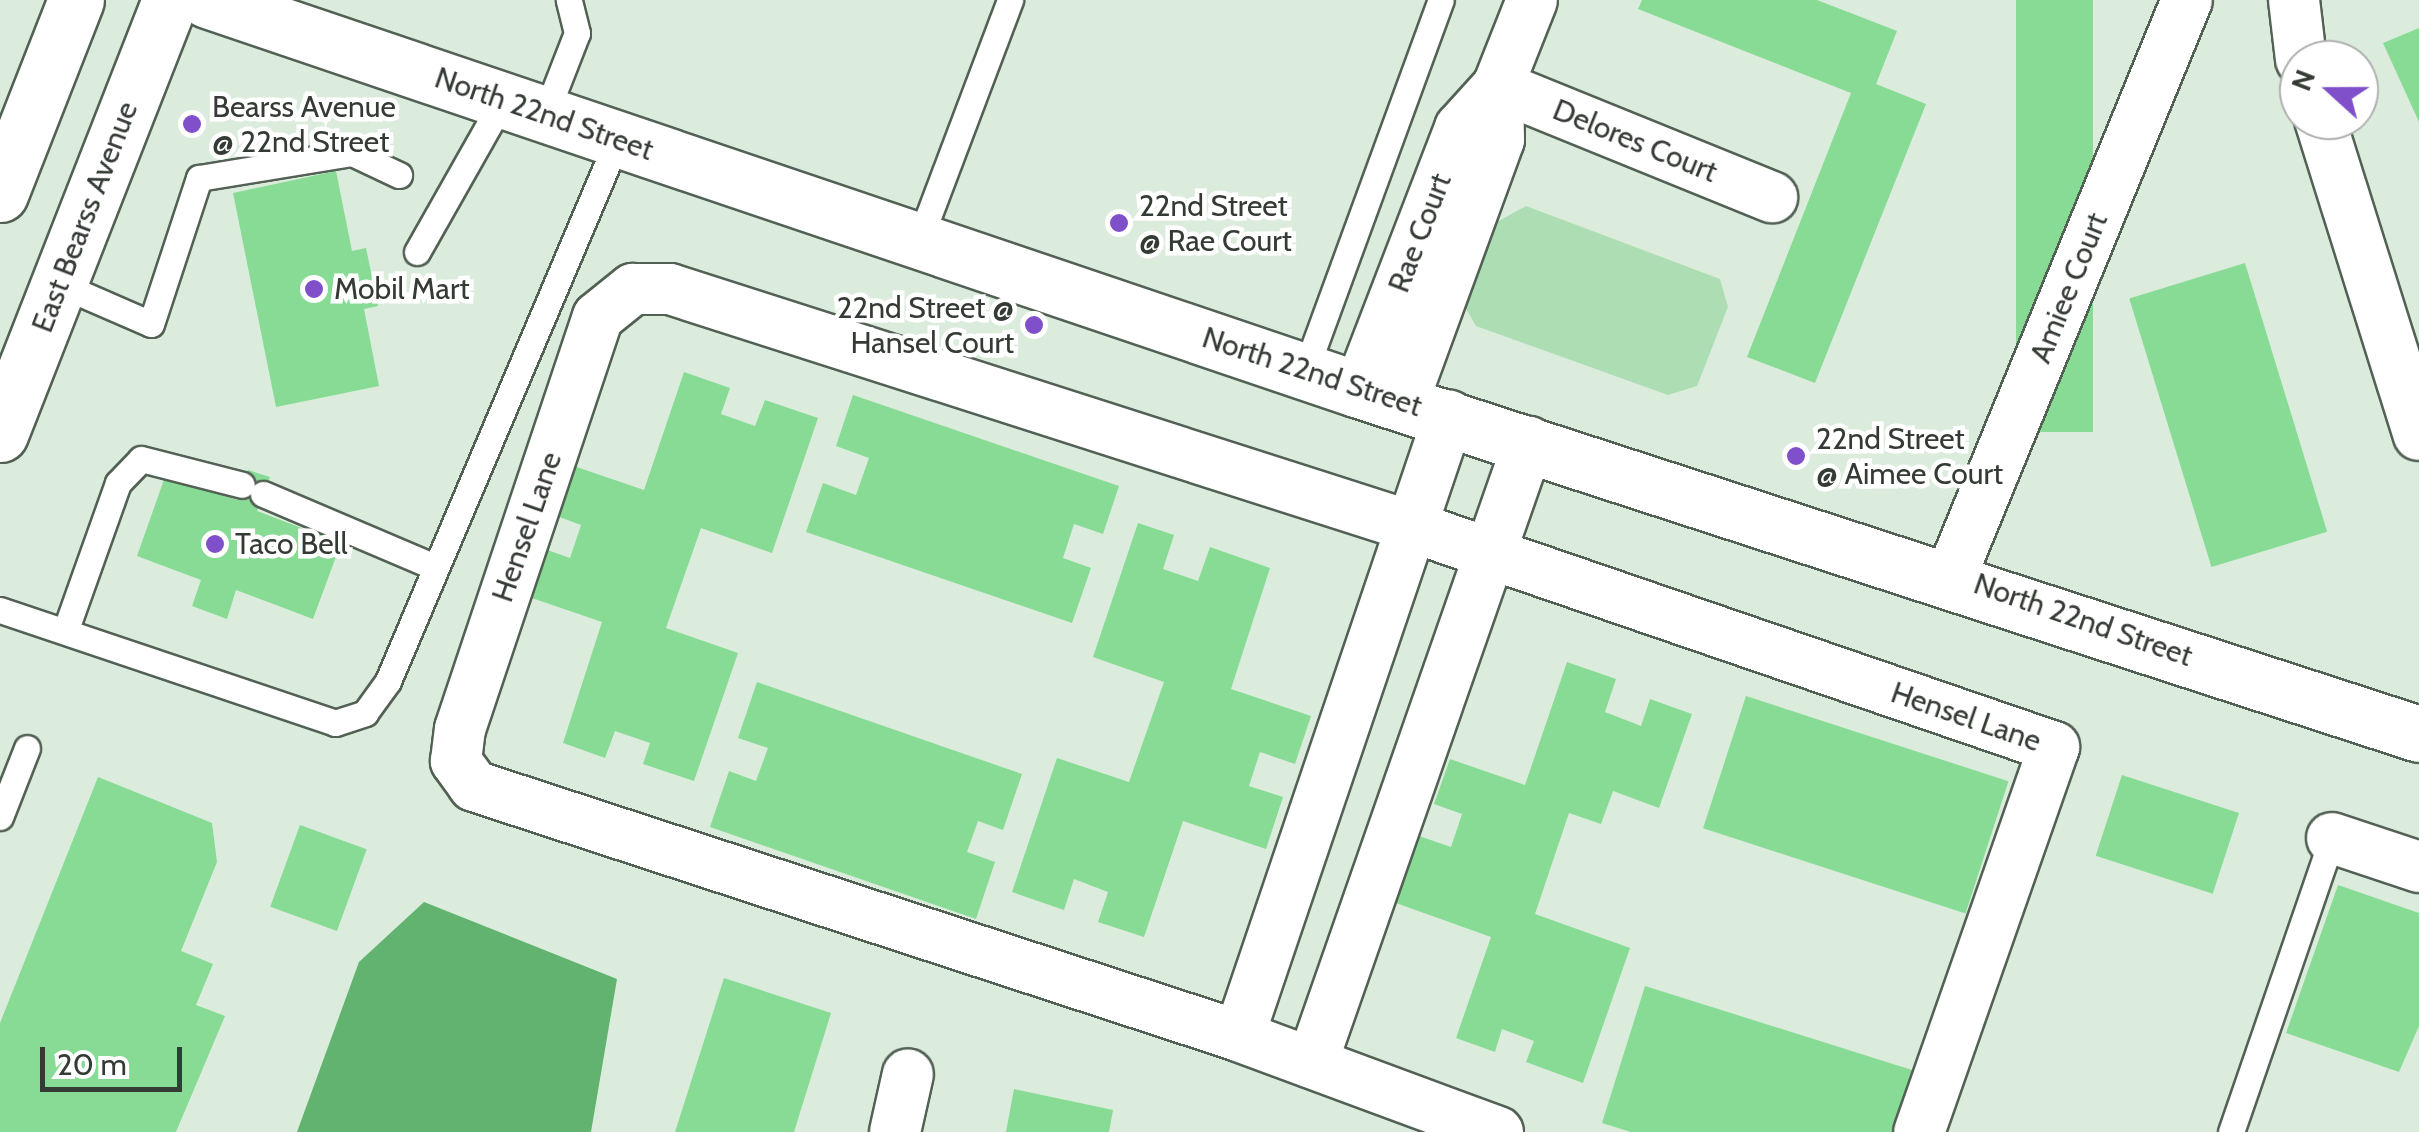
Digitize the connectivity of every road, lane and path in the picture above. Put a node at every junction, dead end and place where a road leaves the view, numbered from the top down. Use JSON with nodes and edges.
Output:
{"nodes":[{"id":1,"x":76,"y":0,"type":"edge"},
{"id":2,"x":170,"y":0,"type":"edge"},
{"id":3,"x":208,"y":0,"type":"edge"},
{"id":4,"x":570,"y":0,"type":"edge"},
{"id":5,"x":1010,"y":0,"type":"edge"},
{"id":6,"x":1440,"y":0,"type":"edge"},
{"id":7,"x":1532,"y":0,"type":"edge"},
{"id":8,"x":2187,"y":0,"type":"edge"},
{"id":9,"x":2294,"y":0,"type":"edge"},
{"id":10,"x":2299,"y":40,"type":"edge"},
{"id":11,"x":1498,"y":86,"type":"junction"},
{"id":12,"x":524,"y":107,"type":"junction"},
{"id":13,"x":618,"y":139,"type":"junction"},
{"id":14,"x":2326,"y":140,"type":"edge"},
{"id":15,"x":399,"y":175,"type":"dead end"},
{"id":16,"x":0,"y":194,"type":"edge"},
{"id":17,"x":1772,"y":196,"type":"dead end"},
{"id":18,"x":919,"y":241,"type":"junction"},
{"id":19,"x":417,"y":252,"type":"dead end"},
{"id":20,"x":59,"y":284,"type":"junction"},
{"id":21,"x":1305,"y":371,"type":"junction"},
{"id":22,"x":1404,"y":403,"type":"junction"},
{"id":23,"x":0,"y":434,"type":"edge"},
{"id":24,"x":2419,"y":434,"type":"edge"},
{"id":25,"x":1529,"y":442,"type":"junction"},
{"id":26,"x":1410,"y":526,"type":"junction"},
{"id":27,"x":1492,"y":554,"type":"junction"},
{"id":28,"x":435,"y":567,"type":"junction"},
{"id":29,"x":1952,"y":576,"type":"junction"},
{"id":30,"x":0,"y":610,"type":"edge"},
{"id":31,"x":66,"y":629,"type":"junction"},
{"id":32,"x":2419,"y":734,"type":"edge"},
{"id":33,"x":28,"y":748,"type":"dead end"},
{"id":34,"x":0,"y":817,"type":"edge"},
{"id":35,"x":2332,"y":838,"type":"joint"},
{"id":36,"x":2419,"y":867,"type":"edge"},
{"id":37,"x":1239,"y":1036,"type":"junction"},
{"id":38,"x":1312,"y":1063,"type":"junction"},
{"id":39,"x":908,"y":1074,"type":"dead end"},
{"id":40,"x":895,"y":1132,"type":"edge"},
{"id":41,"x":1498,"y":1132,"type":"edge"},
{"id":42,"x":1919,"y":1132,"type":"edge"},
{"id":43,"x":2231,"y":1132,"type":"edge"}],
"edges":[{"from":1,"to":16,"type":"street"},
{"from":2,"to":20,"type":"street","name":"East Bearss Avenue"},
{"from":3,"to":12,"type":"street","name":"North 22nd Street"},
{"from":4,"to":12,"type":"lane"},
{"from":5,"to":18,"type":"lane"},
{"from":6,"to":21,"type":"lane"},
{"from":7,"to":11,"type":"street","name":"Rae Court"},
{"from":8,"to":29,"type":"street","name":"Amiee Court"},
{"from":9,"to":10,"type":"street"},
{"from":11,"to":17,"type":"street","name":"Delores Court"},
{"from":11,"to":22,"type":"street","name":"Rae Court"},
{"from":12,"to":13,"type":"street","name":"North 22nd Street"},
{"from":12,"to":19,"type":"lane"},
{"from":13,"to":18,"type":"street","name":"North 22nd Street"},
{"from":13,"to":28,"type":"lane"},
{"from":14,"to":24,"type":"street"},
{"from":15,"to":20,"type":"lane"},
{"from":18,"to":21,"type":"street","name":"North 22nd Street"},
{"from":20,"to":23,"type":"street","name":"East Bearss Avenue"},
{"from":21,"to":22,"type":"street","name":"North 22nd Street"},
{"from":22,"to":25,"type":"street","name":"North 22nd Street"},
{"from":22,"to":26,"type":"street","name":"Rae Court"},
{"from":25,"to":27,"type":"street"},
{"from":25,"to":29,"type":"street","name":"North 22nd Street"},
{"from":26,"to":27,"type":"street","name":"Hensel Lane"},
{"from":26,"to":37,"type":"street"},
{"from":26,"to":37,"type":"street","name":"Hensel Lane"},
{"from":27,"to":38,"type":"street"},
{"from":27,"to":42,"type":"street","name":"Hensel Lane"},
{"from":28,"to":31,"type":"lane"},
{"from":28,"to":31,"type":"lane"},
{"from":29,"to":32,"type":"street","name":"North 22nd Street"},
{"from":30,"to":31,"type":"lane"},
{"from":33,"to":34,"type":"lane"},
{"from":35,"to":36,"type":"street"},
{"from":35,"to":43,"type":"lane"},
{"from":37,"to":38,"type":"street","name":"Hensel Lane"},
{"from":38,"to":41,"type":"street","name":"Hensel Lane"},
{"from":39,"to":40,"type":"street"}]}
